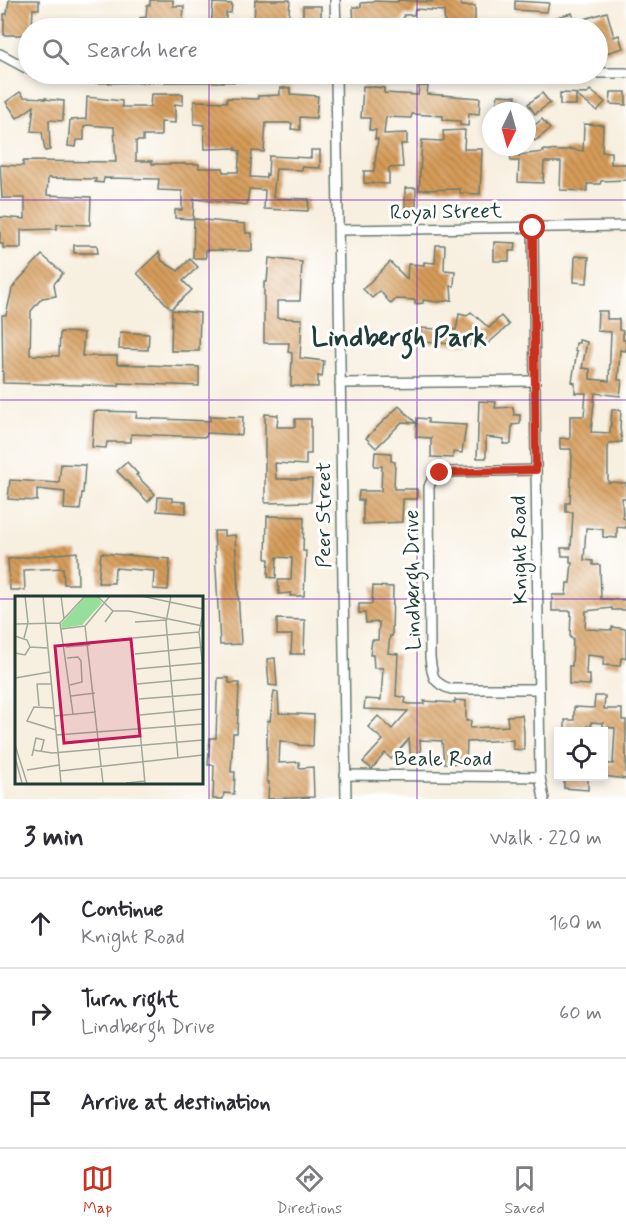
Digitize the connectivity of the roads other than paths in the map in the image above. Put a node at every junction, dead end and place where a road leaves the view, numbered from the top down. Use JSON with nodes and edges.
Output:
{"nodes":[{"id":1,"x":335,"y":0,"type":"edge"},
{"id":2,"x":336,"y":18,"type":"edge"},
{"id":3,"x":0,"y":54,"type":"edge"},
{"id":4,"x":18,"y":64,"type":"edge"},
{"id":5,"x":608,"y":73,"type":"edge"},
{"id":6,"x":626,"y":73,"type":"edge"},
{"id":7,"x":336,"y":84,"type":"edge"},
{"id":8,"x":626,"y":226,"type":"edge"},
{"id":9,"x":533,"y":228,"type":"junction"},
{"id":10,"x":339,"y":230,"type":"junction"},
{"id":11,"x":535,"y":381,"type":"junction"},
{"id":12,"x":340,"y":383,"type":"junction"},
{"id":13,"x":536,"y":470,"type":"junction"},
{"id":14,"x":539,"y":689,"type":"junction"},
{"id":15,"x":345,"y":775,"type":"junction"},
{"id":16,"x":540,"y":777,"type":"junction"},
{"id":17,"x":346,"y":799,"type":"edge"},
{"id":18,"x":544,"y":799,"type":"edge"}],
"edges":[{"from":1,"to":2,"type":"street"},
{"from":3,"to":4,"type":"street"},
{"from":5,"to":6,"type":"street"},
{"from":7,"to":10,"type":"street","name":"Peer Street"},
{"from":8,"to":9,"type":"street","name":"Royal Street"},
{"from":9,"to":10,"type":"street","name":"Royal Street"},
{"from":9,"to":11,"type":"street","name":"Knight Road"},
{"from":10,"to":12,"type":"street","name":"Peer Street"},
{"from":11,"to":12,"type":"street"},
{"from":11,"to":13,"type":"street","name":"Knight Road"},
{"from":12,"to":15,"type":"street","name":"Peer Street"},
{"from":13,"to":14,"type":"street","name":"Knight Road"},
{"from":13,"to":14,"type":"street","name":"Lindbergh Drive"},
{"from":14,"to":16,"type":"street","name":"Knight Road"},
{"from":15,"to":16,"type":"street","name":"Beale Road"},
{"from":15,"to":17,"type":"street","name":"Peer Street"},
{"from":16,"to":18,"type":"street","name":"Knight Road"}]}
